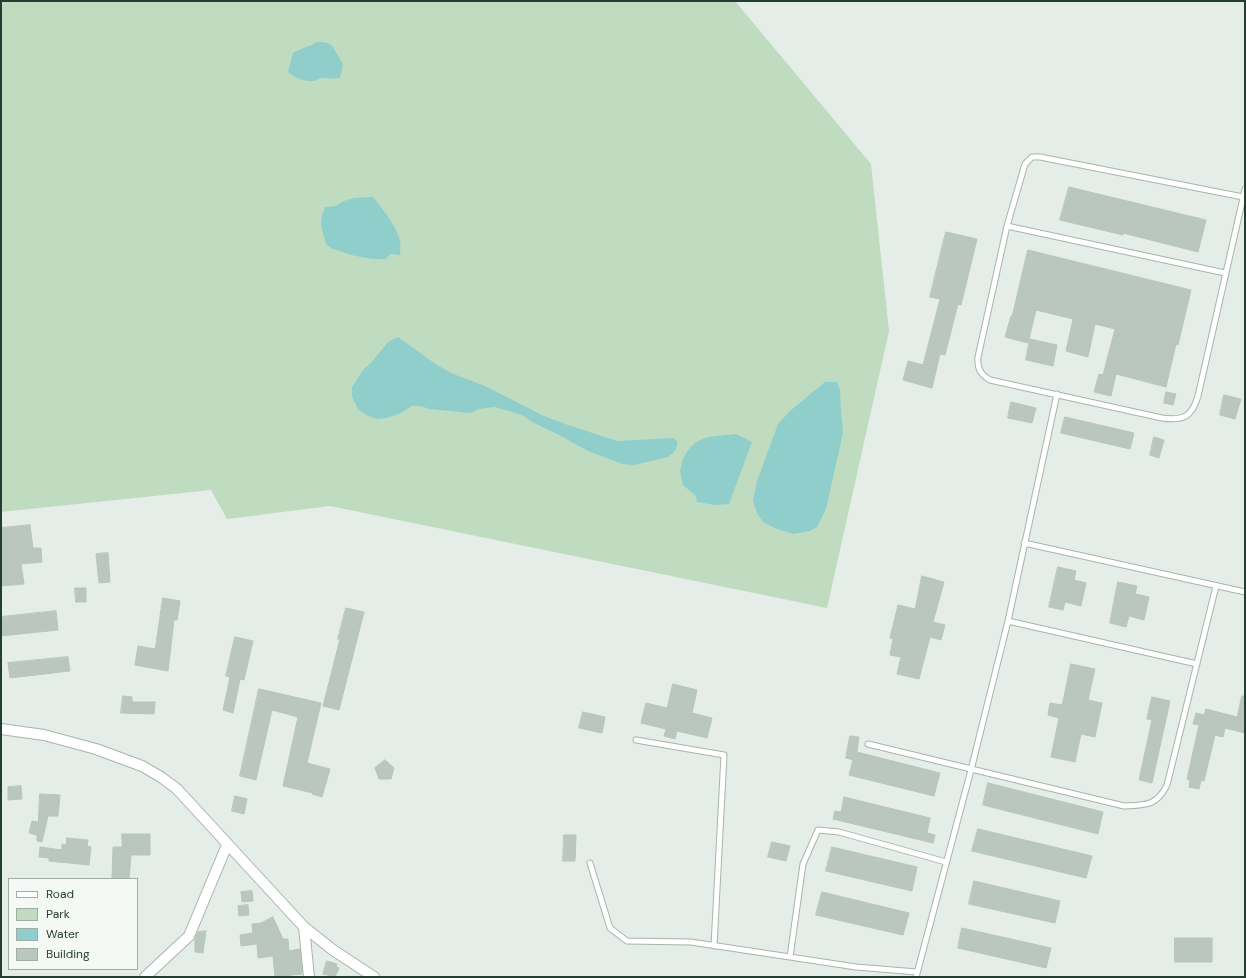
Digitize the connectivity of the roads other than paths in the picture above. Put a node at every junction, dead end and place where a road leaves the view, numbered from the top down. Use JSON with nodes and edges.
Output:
{"nodes":[{"id":1,"x":1245,"y":189,"type":"edge"},
{"id":2,"x":1242,"y":197,"type":"junction"},
{"id":3,"x":1007,"y":226,"type":"junction"},
{"id":4,"x":1226,"y":272,"type":"junction"},
{"id":5,"x":1057,"y":394,"type":"junction"},
{"id":6,"x":1024,"y":543,"type":"junction"},
{"id":7,"x":1216,"y":586,"type":"junction"},
{"id":8,"x":1245,"y":592,"type":"edge"},
{"id":9,"x":1008,"y":621,"type":"junction"},
{"id":10,"x":1197,"y":664,"type":"junction"},
{"id":11,"x":1,"y":728,"type":"edge"},
{"id":12,"x":636,"y":740,"type":"dead end"},
{"id":13,"x":868,"y":744,"type":"dead end"},
{"id":14,"x":971,"y":770,"type":"junction"},
{"id":15,"x":228,"y":845,"type":"junction"},
{"id":16,"x":590,"y":862,"type":"dead end"},
{"id":17,"x":946,"y":862,"type":"junction"},
{"id":18,"x":304,"y":927,"type":"junction"},
{"id":19,"x":714,"y":946,"type":"junction"},
{"id":20,"x":790,"y":957,"type":"junction"},
{"id":21,"x":916,"y":974,"type":"edge"},
{"id":22,"x":145,"y":977,"type":"edge"},
{"id":23,"x":309,"y":977,"type":"edge"},
{"id":24,"x":374,"y":977,"type":"edge"}],
"edges":[{"from":1,"to":2,"type":"lane"},
{"from":2,"to":3,"type":"lane"},
{"from":2,"to":4,"type":"lane"},
{"from":3,"to":4,"type":"lane"},
{"from":3,"to":5,"type":"lane"},
{"from":4,"to":5,"type":"lane"},
{"from":5,"to":6,"type":"lane"},
{"from":6,"to":7,"type":"lane"},
{"from":6,"to":9,"type":"lane"},
{"from":7,"to":8,"type":"lane"},
{"from":7,"to":10,"type":"lane"},
{"from":9,"to":10,"type":"lane"},
{"from":9,"to":14,"type":"lane"},
{"from":10,"to":14,"type":"lane"},
{"from":11,"to":15,"type":"street"},
{"from":12,"to":19,"type":"lane"},
{"from":13,"to":14,"type":"lane"},
{"from":14,"to":17,"type":"lane"},
{"from":15,"to":18,"type":"street"},
{"from":15,"to":22,"type":"street"},
{"from":16,"to":19,"type":"lane"},
{"from":17,"to":20,"type":"lane"},
{"from":17,"to":21,"type":"lane"},
{"from":18,"to":23,"type":"street"},
{"from":18,"to":24,"type":"street"},
{"from":19,"to":20,"type":"lane"},
{"from":20,"to":21,"type":"lane"}]}
